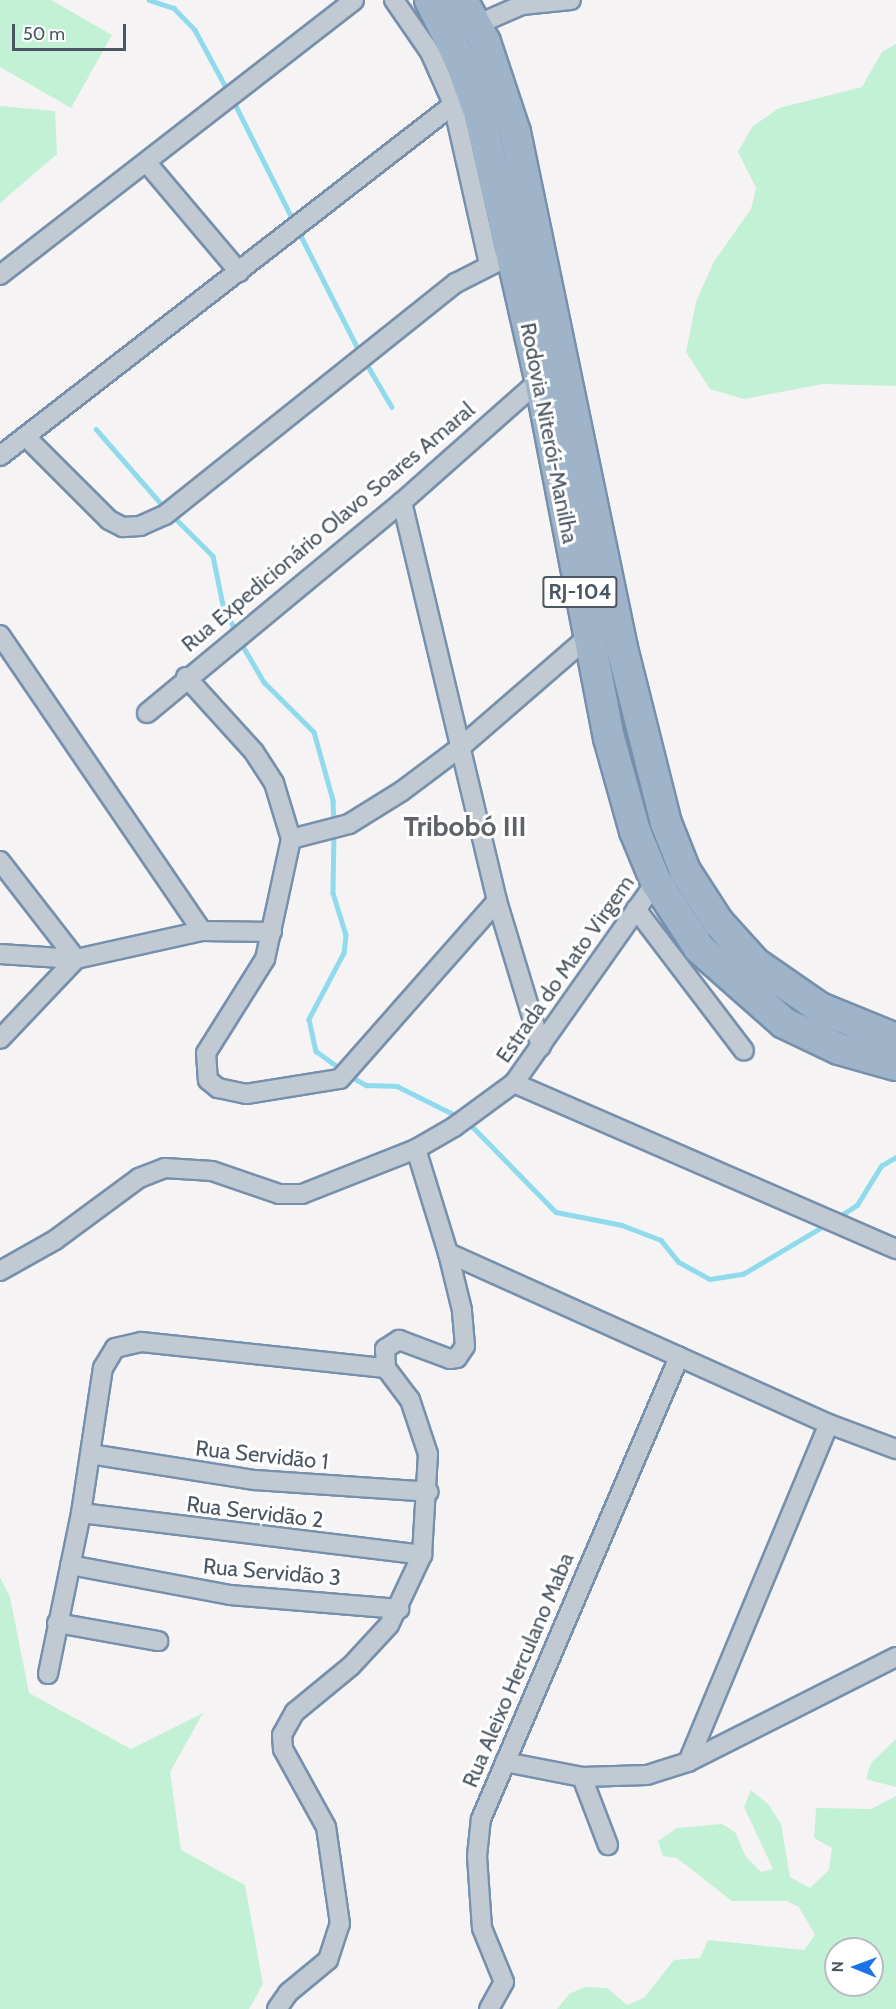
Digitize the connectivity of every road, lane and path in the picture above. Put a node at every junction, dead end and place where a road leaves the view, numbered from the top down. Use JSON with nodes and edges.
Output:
{"nodes":[{"id":1,"x":354,"y":0,"type":"edge"},
{"id":2,"x":394,"y":0,"type":"edge"},
{"id":3,"x":430,"y":0,"type":"edge"},
{"id":4,"x":571,"y":0,"type":"edge"},
{"id":5,"x":524,"y":3,"type":"edge"},
{"id":6,"x":469,"y":12,"type":"edge"},
{"id":7,"x":462,"y":97,"type":"junction"},
{"id":8,"x":147,"y":163,"type":"junction"},
{"id":9,"x":501,"y":259,"type":"junction"},
{"id":10,"x":239,"y":272,"type":"junction"},
{"id":11,"x":0,"y":275,"type":"edge"},
{"id":12,"x":540,"y":380,"type":"junction"},
{"id":13,"x":26,"y":437,"type":"junction"},
{"id":14,"x":0,"y":456,"type":"edge"},
{"id":15,"x":402,"y":502,"type":"junction"},
{"id":16,"x":0,"y":635,"type":"edge"},
{"id":17,"x":589,"y":636,"type":"junction"},
{"id":18,"x":186,"y":677,"type":"junction"},
{"id":19,"x":147,"y":713,"type":"dead end"},
{"id":20,"x":462,"y":746,"type":"junction"},
{"id":21,"x":291,"y":839,"type":"junction"},
{"id":22,"x":0,"y":861,"type":"edge"},
{"id":23,"x":656,"y":882,"type":"junction"},
{"id":24,"x":497,"y":902,"type":"junction"},
{"id":25,"x":636,"y":909,"type":"junction"},
{"id":26,"x":202,"y":931,"type":"junction"},
{"id":27,"x":272,"y":932,"type":"junction"},
{"id":28,"x":0,"y":954,"type":"edge"},
{"id":29,"x":76,"y":959,"type":"junction"},
{"id":30,"x":0,"y":1039,"type":"edge"},
{"id":31,"x":896,"y":1039,"type":"edge"},
{"id":32,"x":541,"y":1047,"type":"junction"},
{"id":33,"x":744,"y":1052,"type":"dead end"},
{"id":34,"x":896,"y":1065,"type":"edge"},
{"id":35,"x":514,"y":1083,"type":"junction"},
{"id":36,"x":416,"y":1149,"type":"junction"},
{"id":37,"x":896,"y":1249,"type":"edge"},
{"id":38,"x":448,"y":1253,"type":"junction"},
{"id":39,"x":0,"y":1271,"type":"edge"},
{"id":40,"x":679,"y":1357,"type":"junction"},
{"id":41,"x":386,"y":1368,"type":"junction"},
{"id":42,"x":829,"y":1424,"type":"junction"},
{"id":43,"x":896,"y":1449,"type":"edge"},
{"id":44,"x":90,"y":1454,"type":"junction"},
{"id":45,"x":429,"y":1492,"type":"junction"},
{"id":46,"x":81,"y":1513,"type":"junction"},
{"id":47,"x":422,"y":1555,"type":"junction"},
{"id":48,"x":70,"y":1565,"type":"junction"},
{"id":49,"x":399,"y":1609,"type":"junction"},
{"id":50,"x":57,"y":1623,"type":"junction"},
{"id":51,"x":158,"y":1641,"type":"dead end"},
{"id":52,"x":896,"y":1657,"type":"edge"},
{"id":53,"x":48,"y":1674,"type":"dead end"},
{"id":54,"x":505,"y":1762,"type":"junction"},
{"id":55,"x":688,"y":1762,"type":"junction"},
{"id":56,"x":582,"y":1777,"type":"junction"},
{"id":57,"x":608,"y":1845,"type":"dead end"},
{"id":58,"x":277,"y":2009,"type":"edge"},
{"id":59,"x":489,"y":2009,"type":"edge"}],
"edges":[{"from":1,"to":8,"type":"street"},
{"from":2,"to":7,"type":"street"},
{"from":3,"to":7,"type":"highway","name":"Rodovia Niterói-Manilha","number":"RJ-104"},
{"from":4,"to":5,"type":"street"},
{"from":5,"to":6,"type":"street"},
{"from":6,"to":31,"type":"highway","name":"Rodovia Niterói-Manilha","number":"RJ-104"},
{"from":7,"to":9,"type":"highway","name":"Rodovia Niterói-Manilha","number":"RJ-104"},
{"from":7,"to":10,"type":"street"},
{"from":8,"to":10,"type":"street"},
{"from":8,"to":11,"type":"street"},
{"from":9,"to":12,"type":"highway","name":"Rodovia Niterói-Manilha","number":"RJ-104"},
{"from":9,"to":13,"type":"street"},
{"from":10,"to":13,"type":"street"},
{"from":12,"to":15,"type":"street","name":"Rua Expedicionário Olavo Soares Amaral"},
{"from":12,"to":17,"type":"highway","name":"Rodovia Niterói-Manilha","number":"RJ-104"},
{"from":13,"to":14,"type":"street"},
{"from":15,"to":18,"type":"street","name":"Rua Expedicionário Olavo Soares Amaral"},
{"from":15,"to":20,"type":"street"},
{"from":16,"to":26,"type":"street"},
{"from":17,"to":20,"type":"street"},
{"from":17,"to":23,"type":"highway","name":"Rodovia Niterói-Manilha","number":"RJ-104"},
{"from":18,"to":19,"type":"street","name":"Rua Expedicionário Olavo Soares Amaral"},
{"from":18,"to":21,"type":"street"},
{"from":20,"to":21,"type":"street"},
{"from":20,"to":24,"type":"street"},
{"from":21,"to":27,"type":"street"},
{"from":22,"to":29,"type":"street"},
{"from":23,"to":25,"type":"street","name":"Estrada do Mato Virgem"},
{"from":23,"to":34,"type":"highway","name":"Rodovia Niterói-Manilha","number":"RJ-104"},
{"from":24,"to":27,"type":"street"},
{"from":24,"to":32,"type":"street"},
{"from":25,"to":32,"type":"street","name":"Estrada do Mato Virgem"},
{"from":25,"to":33,"type":"street"},
{"from":26,"to":27,"type":"street"},
{"from":26,"to":29,"type":"street"},
{"from":28,"to":29,"type":"street"},
{"from":29,"to":30,"type":"street"},
{"from":32,"to":35,"type":"street","name":"Estrada do Mato Virgem"},
{"from":35,"to":36,"type":"street","name":"Estrada do Mato Virgem"},
{"from":35,"to":37,"type":"street"},
{"from":36,"to":38,"type":"street"},
{"from":36,"to":39,"type":"street","name":"Estrada do Mato Virgem"},
{"from":38,"to":40,"type":"street"},
{"from":38,"to":41,"type":"street"},
{"from":40,"to":42,"type":"street"},
{"from":40,"to":54,"type":"street","name":"Rua Aleixo Herculano Maba"},
{"from":41,"to":44,"type":"street"},
{"from":41,"to":45,"type":"street"},
{"from":42,"to":43,"type":"street"},
{"from":42,"to":55,"type":"street"},
{"from":44,"to":45,"type":"street","name":"Rua Servidão 1"},
{"from":44,"to":46,"type":"street"},
{"from":45,"to":47,"type":"street"},
{"from":46,"to":47,"type":"street","name":"Rua Servidão 2"},
{"from":46,"to":48,"type":"street"},
{"from":47,"to":49,"type":"street"},
{"from":48,"to":49,"type":"street","name":"Rua Servidão 3"},
{"from":48,"to":50,"type":"street"},
{"from":49,"to":58,"type":"street"},
{"from":50,"to":51,"type":"street"},
{"from":50,"to":53,"type":"street"},
{"from":52,"to":55,"type":"street"},
{"from":54,"to":56,"type":"street"},
{"from":54,"to":59,"type":"street","name":"Rua Aleixo Herculano Maba"},
{"from":55,"to":56,"type":"street"},
{"from":56,"to":57,"type":"street"}]}
